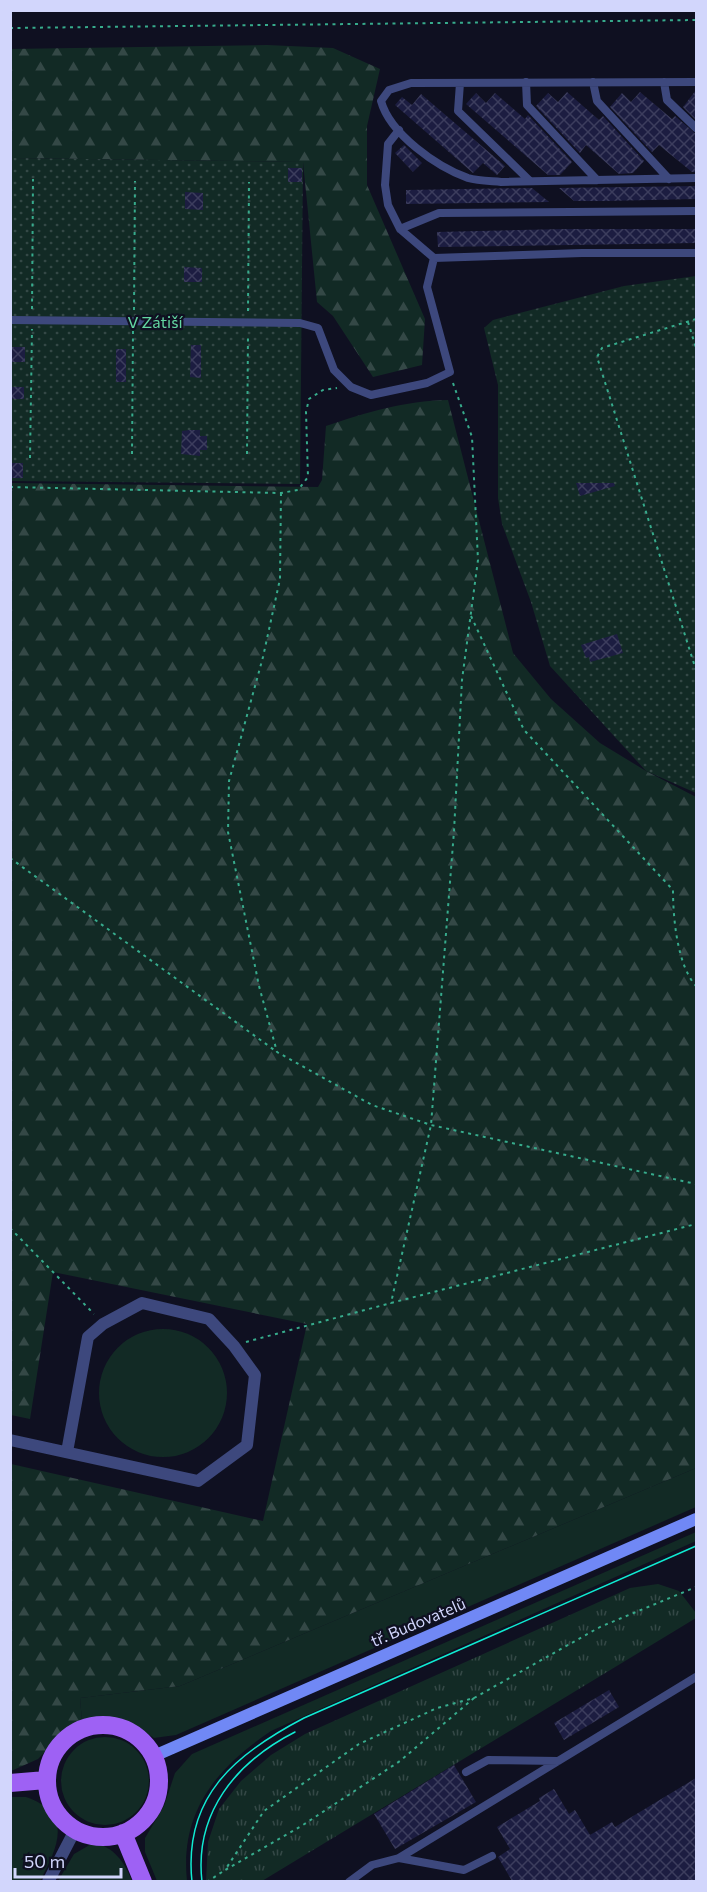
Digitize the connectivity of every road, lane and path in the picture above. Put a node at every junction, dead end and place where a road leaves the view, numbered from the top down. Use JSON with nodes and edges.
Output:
{"nodes":[{"id":1,"x":696,"y":20,"type":"edge"},
{"id":2,"x":10,"y":28,"type":"edge"},
{"id":3,"x":526,"y":82,"type":"junction"},
{"id":4,"x":593,"y":82,"type":"junction"},
{"id":5,"x":664,"y":82,"type":"junction"},
{"id":6,"x":696,"y":82,"type":"edge"},
{"id":7,"x":460,"y":83,"type":"junction"},
{"id":8,"x":696,"y":129,"type":"edge"},
{"id":9,"x":399,"y":130,"type":"junction"},
{"id":10,"x":696,"y":178,"type":"edge"},
{"id":11,"x":669,"y":179,"type":"junction"},
{"id":12,"x":529,"y":180,"type":"junction"},
{"id":13,"x":597,"y":180,"type":"junction"},
{"id":14,"x":696,"y":211,"type":"edge"},
{"id":15,"x":400,"y":229,"type":"junction"},
{"id":16,"x":696,"y":253,"type":"edge"},
{"id":17,"x":434,"y":258,"type":"junction"},
{"id":18,"x":696,"y":319,"type":"edge"},
{"id":19,"x":10,"y":320,"type":"edge"},
{"id":20,"x":688,"y":322,"type":"junction"},
{"id":21,"x":696,"y":348,"type":"edge"},
{"id":22,"x":450,"y":372,"type":"junction"},
{"id":23,"x":351,"y":387,"type":"junction"},
{"id":24,"x":10,"y":487,"type":"edge"},
{"id":25,"x":281,"y":493,"type":"junction"},
{"id":26,"x":471,"y":615,"type":"junction"},
{"id":27,"x":696,"y":670,"type":"edge"},
{"id":28,"x":10,"y":858,"type":"edge"},
{"id":29,"x":696,"y":986,"type":"edge"},
{"id":30,"x":277,"y":1052,"type":"junction"},
{"id":31,"x":431,"y":1125,"type":"junction"},
{"id":32,"x":696,"y":1184,"type":"edge"},
{"id":33,"x":696,"y":1224,"type":"edge"},
{"id":34,"x":10,"y":1228,"type":"edge"},
{"id":35,"x":391,"y":1303,"type":"junction"},
{"id":36,"x":104,"y":1324,"type":"junction"},
{"id":37,"x":234,"y":1346,"type":"junction"},
{"id":38,"x":10,"y":1440,"type":"edge"},
{"id":39,"x":67,"y":1452,"type":"junction"},
{"id":40,"x":696,"y":1519,"type":"edge"},
{"id":41,"x":696,"y":1587,"type":"edge"},
{"id":42,"x":696,"y":1677,"type":"edge"},
{"id":43,"x":474,"y":1698,"type":"junction"},
{"id":44,"x":154,"y":1756,"type":"junction"},
{"id":45,"x":558,"y":1761,"type":"junction"},
{"id":46,"x":466,"y":1772,"type":"dead end"},
{"id":47,"x":46,"y":1780,"type":"junction"},
{"id":48,"x":10,"y":1783,"type":"edge"},
{"id":49,"x":75,"y":1830,"type":"junction"},
{"id":50,"x":123,"y":1833,"type":"junction"},
{"id":51,"x":492,"y":1856,"type":"dead end"},
{"id":52,"x":399,"y":1858,"type":"junction"},
{"id":53,"x":225,"y":1870,"type":"junction"},
{"id":54,"x":48,"y":1881,"type":"edge"},
{"id":55,"x":143,"y":1881,"type":"edge"},
{"id":56,"x":207,"y":1881,"type":"edge"},
{"id":57,"x":349,"y":1881,"type":"edge"}],
"edges":[{"from":1,"to":2,"type":"path"},
{"from":3,"to":4,"type":"lane"},
{"from":3,"to":7,"type":"lane"},
{"from":3,"to":13,"type":"lane"},
{"from":4,"to":5,"type":"lane"},
{"from":4,"to":11,"type":"lane"},
{"from":5,"to":6,"type":"lane"},
{"from":5,"to":8,"type":"lane"},
{"from":7,"to":9,"type":"lane"},
{"from":7,"to":12,"type":"lane"},
{"from":9,"to":12,"type":"lane"},
{"from":9,"to":15,"type":"lane"},
{"from":10,"to":11,"type":"lane"},
{"from":11,"to":13,"type":"lane"},
{"from":12,"to":13,"type":"lane"},
{"from":14,"to":15,"type":"lane"},
{"from":15,"to":17,"type":"lane"},
{"from":16,"to":17,"type":"lane"},
{"from":17,"to":22,"type":"lane"},
{"from":18,"to":20,"type":"path"},
{"from":19,"to":23,"type":"lane"},
{"from":20,"to":21,"type":"path"},
{"from":20,"to":27,"type":"path"},
{"from":22,"to":23,"type":"lane"},
{"from":22,"to":26,"type":"path"},
{"from":23,"to":25,"type":"path"},
{"from":24,"to":25,"type":"path"},
{"from":25,"to":30,"type":"path"},
{"from":26,"to":29,"type":"path"},
{"from":26,"to":31,"type":"path"},
{"from":28,"to":30,"type":"path"},
{"from":30,"to":31,"type":"path"},
{"from":31,"to":32,"type":"path"},
{"from":31,"to":35,"type":"path"},
{"from":33,"to":35,"type":"path"},
{"from":34,"to":36,"type":"path"},
{"from":35,"to":37,"type":"path"},
{"from":36,"to":37,"type":"street"},
{"from":36,"to":39,"type":"street"},
{"from":37,"to":39,"type":"street"},
{"from":38,"to":39,"type":"street"},
{"from":40,"to":44,"type":"street","name":"tř. Budovatelů"},
{"from":41,"to":43,"type":"path"},
{"from":42,"to":45,"type":"lane"},
{"from":43,"to":53,"type":"path"},
{"from":43,"to":53,"type":"path"},
{"from":44,"to":47,"type":"main road"},
{"from":44,"to":50,"type":"main road"},
{"from":45,"to":46,"type":"lane"},
{"from":45,"to":52,"type":"lane"},
{"from":47,"to":48,"type":"main road"},
{"from":47,"to":49,"type":"main road"},
{"from":49,"to":50,"type":"main road"},
{"from":49,"to":54,"type":"street"},
{"from":50,"to":55,"type":"main road"},
{"from":51,"to":52,"type":"lane"},
{"from":52,"to":57,"type":"lane"},
{"from":53,"to":56,"type":"path"}]}
